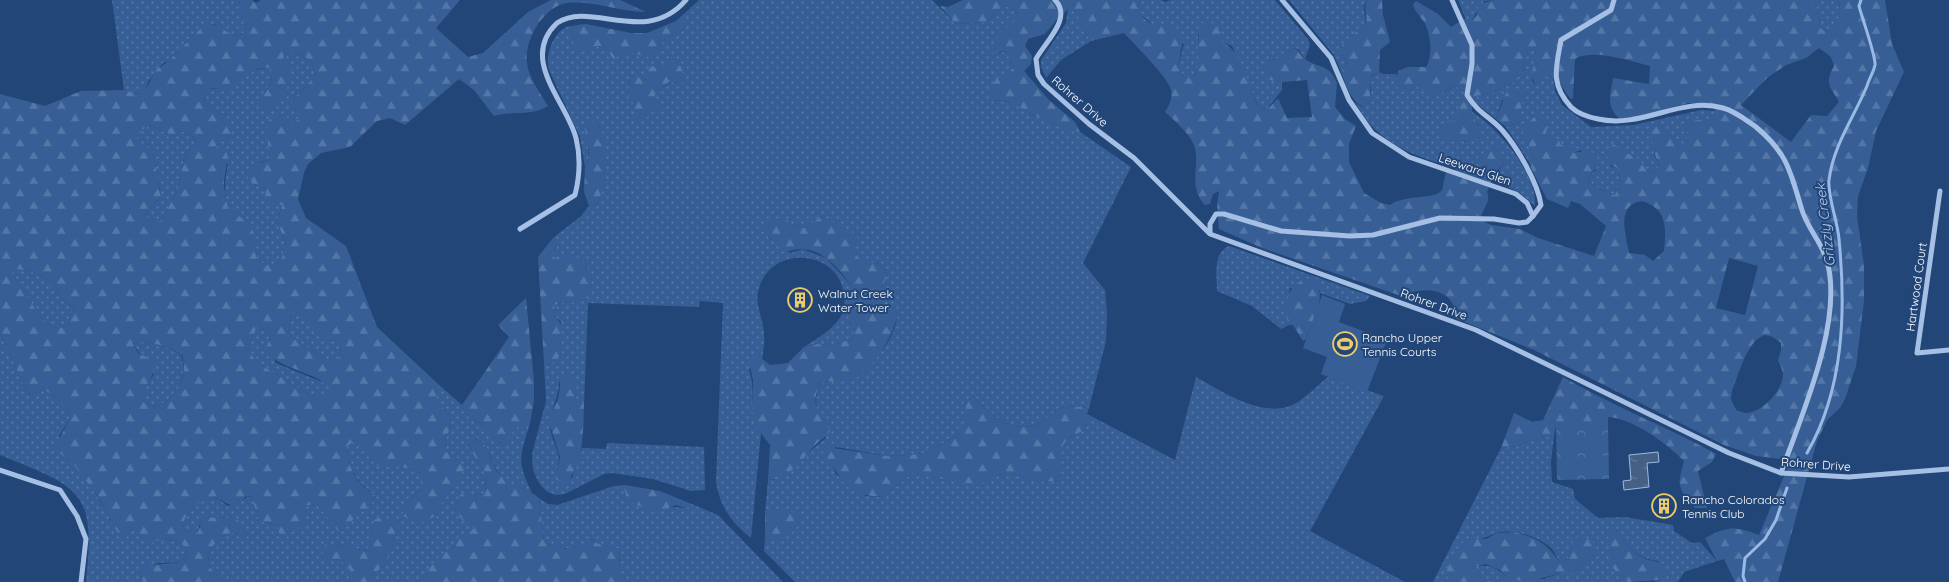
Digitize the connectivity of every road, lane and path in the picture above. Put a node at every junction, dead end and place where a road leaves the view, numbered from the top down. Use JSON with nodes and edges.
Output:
{"nodes":[{"id":1,"x":686,"y":0,"type":"edge"},
{"id":2,"x":1055,"y":0,"type":"edge"},
{"id":3,"x":1282,"y":0,"type":"edge"},
{"id":4,"x":1452,"y":0,"type":"edge"},
{"id":5,"x":1614,"y":0,"type":"edge"},
{"id":6,"x":1940,"y":191,"type":"dead end"},
{"id":7,"x":1533,"y":216,"type":"junction"},
{"id":8,"x":520,"y":229,"type":"dead end"},
{"id":9,"x":1210,"y":234,"type":"junction"},
{"id":10,"x":1949,"y":350,"type":"edge"},
{"id":11,"x":1949,"y":469,"type":"edge"},
{"id":12,"x":0,"y":470,"type":"edge"},
{"id":13,"x":1781,"y":473,"type":"junction"},
{"id":14,"x":80,"y":582,"type":"edge"}],
"edges":[{"from":1,"to":8,"type":"street"},
{"from":2,"to":9,"type":"street","name":"Rohrer Drive"},
{"from":3,"to":7,"type":"street","name":"Leeward Glen"},
{"from":4,"to":7,"type":"street"},
{"from":5,"to":13,"type":"street"},
{"from":6,"to":10,"type":"street","name":"Hartwood Court"},
{"from":7,"to":9,"type":"street"},
{"from":9,"to":13,"type":"street","name":"Rohrer Drive"},
{"from":11,"to":13,"type":"street","name":"Rohrer Drive"},
{"from":12,"to":14,"type":"street"}]}
